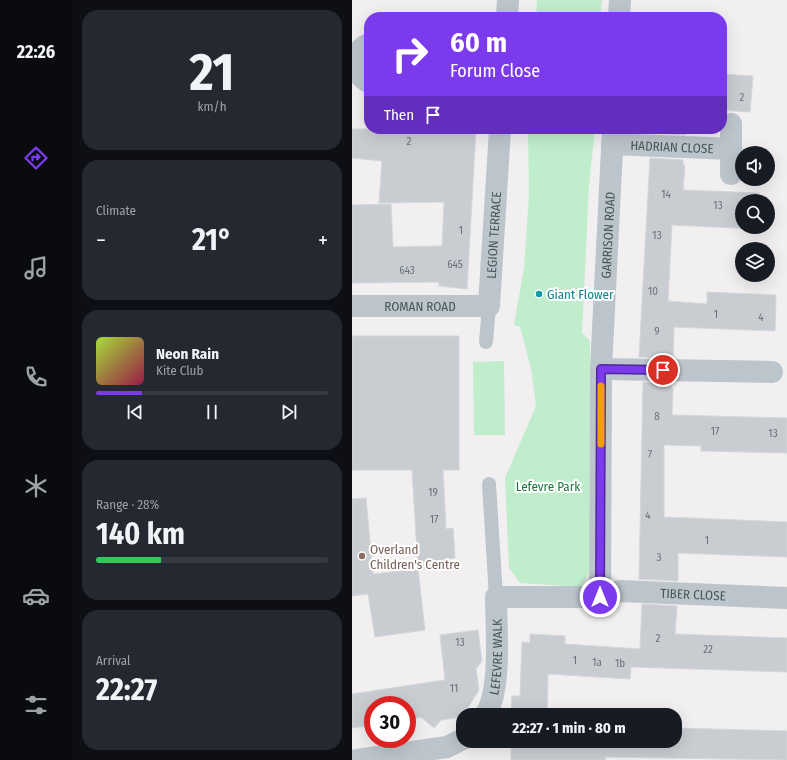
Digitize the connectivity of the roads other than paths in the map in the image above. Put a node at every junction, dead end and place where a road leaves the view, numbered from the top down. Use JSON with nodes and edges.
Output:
{"nodes":[{"id":1,"x":508,"y":0,"type":"edge"},
{"id":2,"x":620,"y":0,"type":"edge"},
{"id":3,"x":507,"y":12,"type":"edge"},
{"id":4,"x":619,"y":12,"type":"edge"},
{"id":5,"x":364,"y":47,"type":"edge"},
{"id":6,"x":364,"y":80,"type":"edge"},
{"id":7,"x":731,"y":124,"type":"dead end"},
{"id":8,"x":500,"y":134,"type":"edge"},
{"id":9,"x":613,"y":137,"type":"edge"},
{"id":10,"x":731,"y":149,"type":"junction"},
{"id":11,"x":731,"y":174,"type":"dead end"},
{"id":12,"x":352,"y":306,"type":"edge"},
{"id":13,"x":488,"y":306,"type":"junction"},
{"id":14,"x":486,"y":342,"type":"dead end"},
{"id":15,"x":601,"y":369,"type":"junction"},
{"id":16,"x":772,"y":372,"type":"dead end"},
{"id":17,"x":489,"y":484,"type":"dead end"},
{"id":18,"x":496,"y":597,"type":"junction"},
{"id":19,"x":600,"y":597,"type":"junction"},
{"id":20,"x":787,"y":598,"type":"edge"},
{"id":21,"x":489,"y":708,"type":"edge"},
{"id":22,"x":456,"y":742,"type":"edge"},
{"id":23,"x":357,"y":760,"type":"edge"}],
"edges":[{"from":1,"to":3,"type":"street"},
{"from":2,"to":4,"type":"street"},
{"from":5,"to":6,"type":"street"},
{"from":7,"to":10,"type":"street","name":"HADRIAN CLOSE"},
{"from":8,"to":13,"type":"street","name":"LEGION TERRACE"},
{"from":9,"to":10,"type":"street","name":"HADRIAN CLOSE"},
{"from":9,"to":15,"type":"street","name":"GARRISON ROAD"},
{"from":10,"to":11,"type":"street","name":"HADRIAN CLOSE"},
{"from":12,"to":13,"type":"street","name":"ROMAN ROAD"},
{"from":13,"to":14,"type":"lane","name":"LEGION TERRACE"},
{"from":15,"to":16,"type":"street"},
{"from":15,"to":19,"type":"street","name":"GARRISON ROAD"},
{"from":17,"to":18,"type":"lane"},
{"from":18,"to":19,"type":"street"},
{"from":18,"to":21,"type":"street","name":"LEFEVRE WALK"},
{"from":19,"to":20,"type":"street","name":"TIBER CLOSE"},
{"from":22,"to":23,"type":"street"}]}
